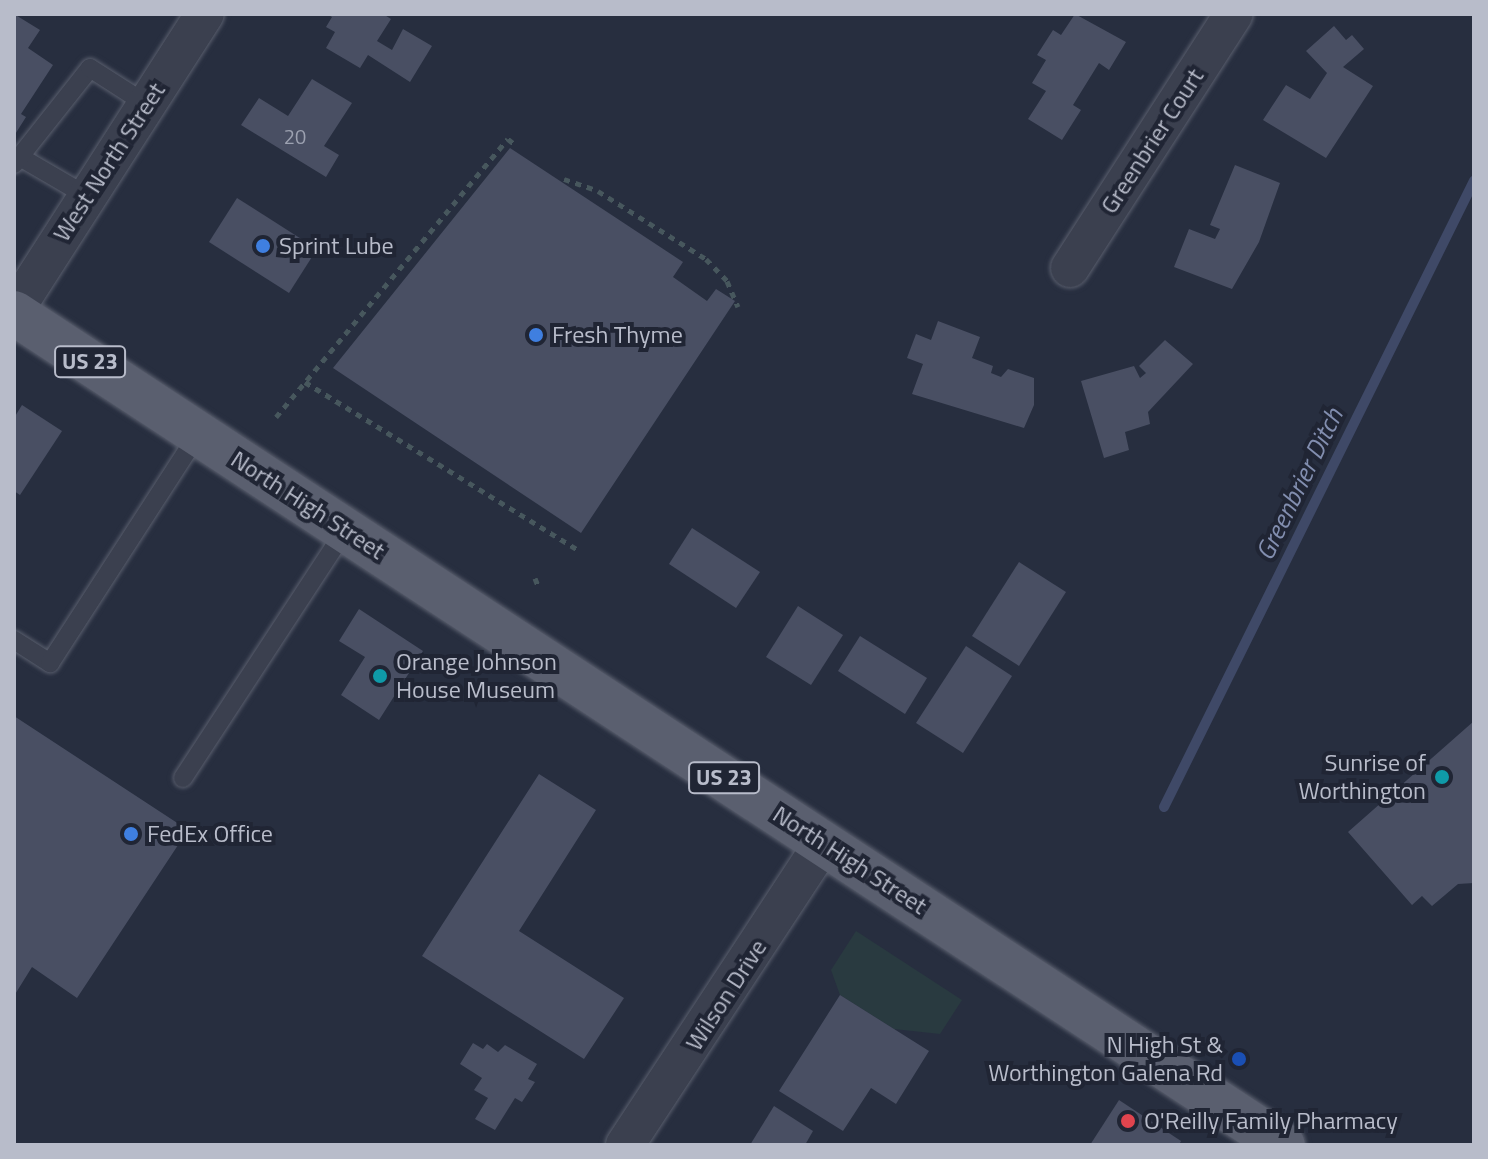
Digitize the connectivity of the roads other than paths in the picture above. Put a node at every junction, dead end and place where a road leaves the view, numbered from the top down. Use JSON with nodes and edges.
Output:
{"nodes":[{"id":1,"x":205,"y":14,"type":"edge"},
{"id":2,"x":1234,"y":14,"type":"edge"},
{"id":3,"x":146,"y":104,"type":"junction"},
{"id":4,"x":17,"y":160,"type":"edge"},
{"id":5,"x":87,"y":196,"type":"junction"},
{"id":6,"x":1070,"y":268,"type":"dead end"},
{"id":7,"x":14,"y":312,"type":"edge"},
{"id":8,"x":199,"y":433,"type":"junction"},
{"id":9,"x":346,"y":529,"type":"junction"},
{"id":10,"x":14,"y":640,"type":"edge"},
{"id":11,"x":183,"y":778,"type":"dead end"},
{"id":12,"x":823,"y":843,"type":"junction"},
{"id":13,"x":625,"y":1145,"type":"edge"},
{"id":14,"x":1283,"y":1145,"type":"edge"}],
"edges":[{"from":1,"to":3,"type":"street","name":"West North Street"},
{"from":2,"to":6,"type":"street","name":"Greenbrier Court"},
{"from":3,"to":4,"type":"lane"},
{"from":3,"to":5,"type":"street","name":"West North Street"},
{"from":4,"to":5,"type":"lane"},
{"from":5,"to":7,"type":"street","name":"West North Street"},
{"from":7,"to":8,"type":"main road","name":"North High Street","number":"US 23"},
{"from":8,"to":9,"type":"main road","name":"North High Street","number":"US 23"},
{"from":8,"to":10,"type":"lane"},
{"from":9,"to":11,"type":"lane"},
{"from":9,"to":12,"type":"main road","name":"North High Street","number":"US 23"},
{"from":12,"to":13,"type":"street","name":"Wilson Drive"},
{"from":12,"to":14,"type":"main road","name":"North High Street","number":"US 23"}]}
